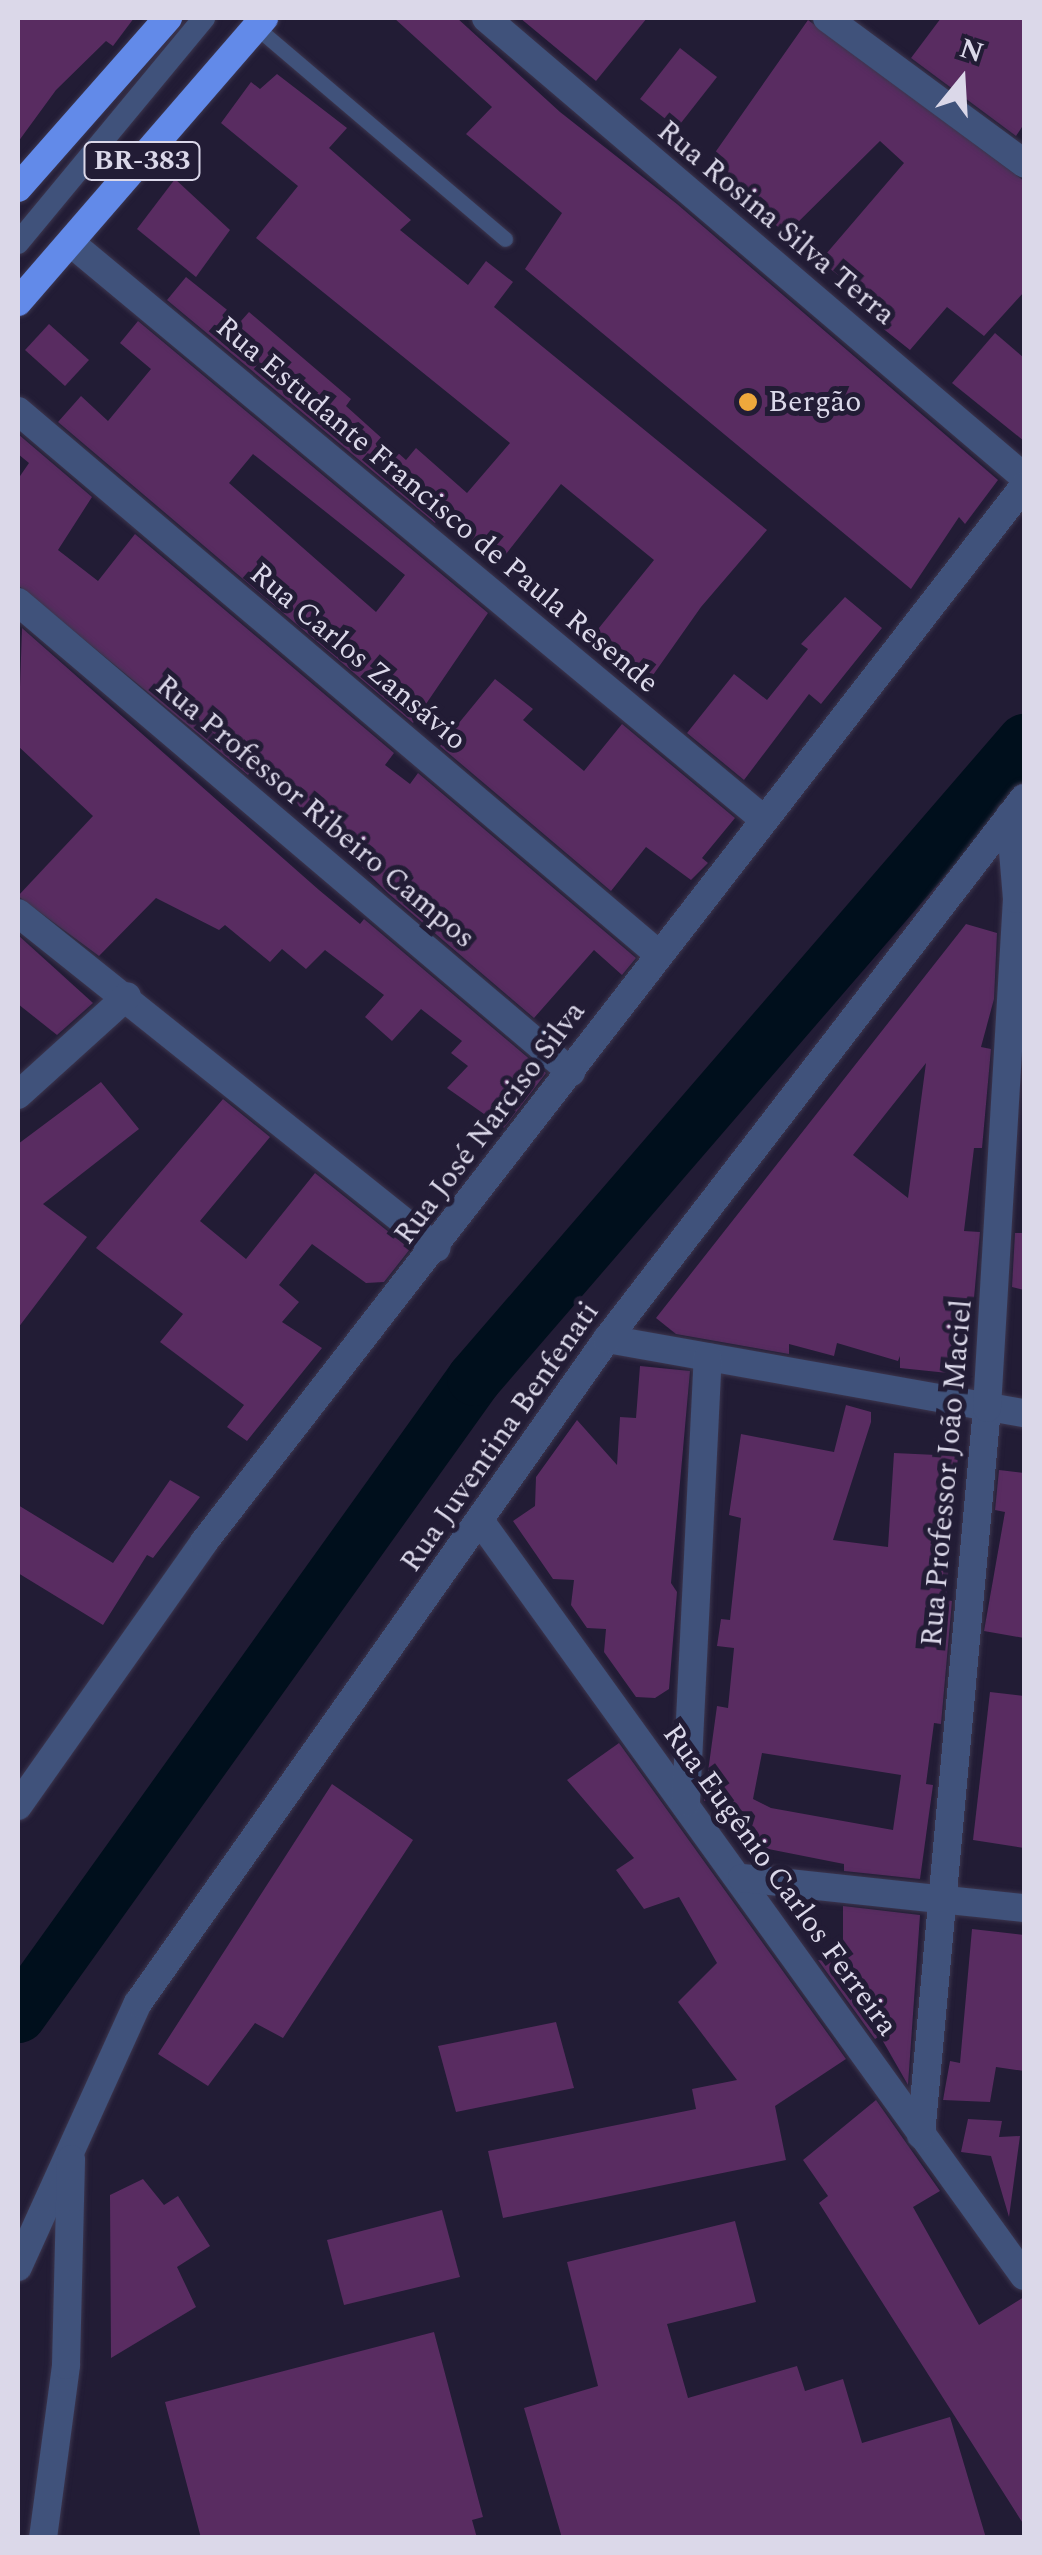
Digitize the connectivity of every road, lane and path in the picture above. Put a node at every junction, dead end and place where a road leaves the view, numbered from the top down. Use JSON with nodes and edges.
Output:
{"nodes":[{"id":1,"x":168,"y":18,"type":"edge"},
{"id":2,"x":204,"y":18,"type":"edge"},
{"id":3,"x":486,"y":18,"type":"edge"},
{"id":4,"x":827,"y":18,"type":"edge"},
{"id":5,"x":260,"y":22,"type":"edge"},
{"id":6,"x":1024,"y":163,"type":"edge"},
{"id":7,"x":18,"y":188,"type":"edge"},
{"id":8,"x":505,"y":239,"type":"dead end"},
{"id":9,"x":18,"y":243,"type":"edge"},
{"id":10,"x":71,"y":243,"type":"junction"},
{"id":11,"x":18,"y":302,"type":"edge"},
{"id":12,"x":18,"y":411,"type":"edge"},
{"id":13,"x":1024,"y":477,"type":"edge"},
{"id":14,"x":1024,"y":486,"type":"edge"},
{"id":15,"x":18,"y":602,"type":"edge"},
{"id":16,"x":1017,"y":806,"type":"edge"},
{"id":17,"x":762,"y":818,"type":"junction"},
{"id":18,"x":1021,"y":900,"type":"edge"},
{"id":19,"x":18,"y":913,"type":"edge"},
{"id":20,"x":658,"y":953,"type":"junction"},
{"id":21,"x":127,"y":996,"type":"junction"},
{"id":22,"x":571,"y":1072,"type":"junction"},
{"id":23,"x":18,"y":1095,"type":"edge"},
{"id":24,"x":437,"y":1248,"type":"junction"},
{"id":25,"x":607,"y":1339,"type":"junction"},
{"id":26,"x":708,"y":1358,"type":"junction"},
{"id":27,"x":988,"y":1408,"type":"junction"},
{"id":28,"x":1024,"y":1413,"type":"edge"},
{"id":29,"x":482,"y":1522,"type":"junction"},
{"id":30,"x":686,"y":1802,"type":"junction"},
{"id":31,"x":18,"y":1806,"type":"edge"},
{"id":32,"x":742,"y":1878,"type":"junction"},
{"id":33,"x":942,"y":1896,"type":"junction"},
{"id":34,"x":1024,"y":1908,"type":"edge"},
{"id":35,"x":921,"y":2135,"type":"junction"},
{"id":36,"x":72,"y":2142,"type":"junction"},
{"id":37,"x":18,"y":2267,"type":"edge"},
{"id":38,"x":1024,"y":2276,"type":"edge"},
{"id":39,"x":43,"y":2538,"type":"edge"}],
"edges":[{"from":1,"to":7,"type":"highway","number":"BR-383"},
{"from":2,"to":9,"type":"street"},
{"from":3,"to":13,"type":"street","name":"Rua Rosina Silva Terra"},
{"from":4,"to":6,"type":"street"},
{"from":5,"to":8,"type":"lane"},
{"from":5,"to":10,"type":"highway","number":"BR-383"},
{"from":10,"to":11,"type":"highway","number":"BR-383"},
{"from":10,"to":17,"type":"street","name":"Rua Estudante Francisco de Paula Resende"},
{"from":12,"to":20,"type":"street","name":"Rua Carlos Zansávio"},
{"from":14,"to":17,"type":"street","name":"Rua José Narciso Silva"},
{"from":15,"to":22,"type":"street","name":"Rua Professor Ribeiro Campos"},
{"from":16,"to":18,"type":"street","name":"Rua Professor João Maciel"},
{"from":16,"to":25,"type":"street","name":"Rua Juventina Benfenati"},
{"from":17,"to":20,"type":"street","name":"Rua José Narciso Silva"},
{"from":18,"to":27,"type":"street","name":"Rua Professor João Maciel"},
{"from":19,"to":21,"type":"street"},
{"from":20,"to":22,"type":"street","name":"Rua José Narciso Silva"},
{"from":21,"to":23,"type":"street"},
{"from":21,"to":24,"type":"street"},
{"from":22,"to":24,"type":"street","name":"Rua José Narciso Silva"},
{"from":24,"to":31,"type":"street","name":"Rua José Narciso Silva"},
{"from":25,"to":26,"type":"street"},
{"from":25,"to":29,"type":"street","name":"Rua Juventina Benfenati"},
{"from":26,"to":27,"type":"street"},
{"from":26,"to":30,"type":"street"},
{"from":27,"to":28,"type":"street"},
{"from":27,"to":33,"type":"street","name":"Rua Professor João Maciel"},
{"from":29,"to":30,"type":"street","name":"Rua Eugênio Carlos Ferreira"},
{"from":29,"to":36,"type":"street","name":"Rua Juventina Benfenati"},
{"from":30,"to":32,"type":"street","name":"Rua Eugênio Carlos Ferreira"},
{"from":32,"to":33,"type":"street"},
{"from":32,"to":35,"type":"street","name":"Rua Eugênio Carlos Ferreira"},
{"from":33,"to":34,"type":"street"},
{"from":33,"to":35,"type":"street","name":"Rua Professor João Maciel"},
{"from":35,"to":38,"type":"street","name":"Rua Eugênio Carlos Ferreira"},
{"from":36,"to":37,"type":"street","name":"Rua Juventina Benfenati"},
{"from":36,"to":39,"type":"street"}]}
